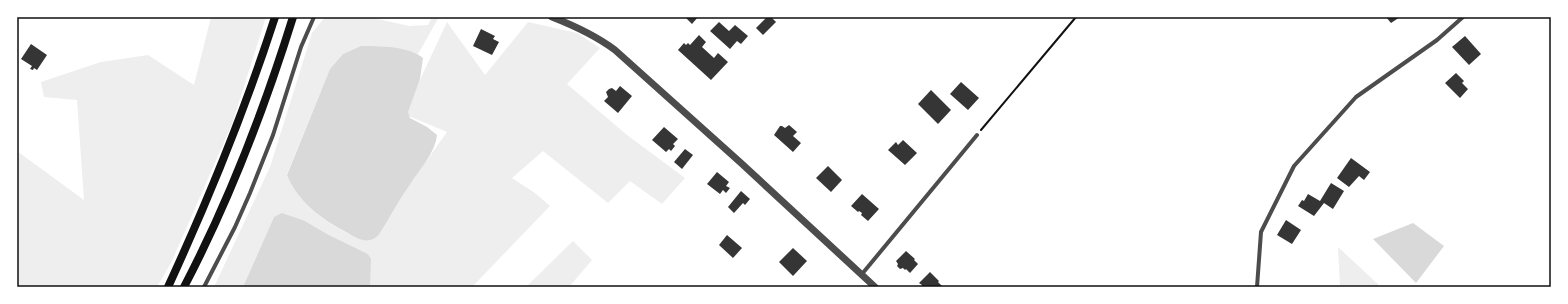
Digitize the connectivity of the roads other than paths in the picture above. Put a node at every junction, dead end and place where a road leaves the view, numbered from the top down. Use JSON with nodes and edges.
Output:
{"nodes":[{"id":1,"x":275,"y":17,"type":"edge"},
{"id":2,"x":293,"y":17,"type":"edge"},
{"id":3,"x":314,"y":17,"type":"edge"},
{"id":4,"x":552,"y":17,"type":"edge"},
{"id":5,"x":1463,"y":17,"type":"edge"},
{"id":6,"x":977,"y":135,"type":"road end"},
{"id":7,"x":862,"y":274,"type":"junction"},
{"id":8,"x":168,"y":287,"type":"edge"},
{"id":9,"x":184,"y":287,"type":"edge"},
{"id":10,"x":204,"y":287,"type":"edge"},
{"id":11,"x":876,"y":287,"type":"edge"},
{"id":12,"x":1257,"y":287,"type":"edge"}],
"edges":[{"from":1,"to":8,"type":"main road"},
{"from":2,"to":9,"type":"main road"},
{"from":3,"to":10,"type":"street"},
{"from":4,"to":7,"type":"street"},
{"from":5,"to":12,"type":"street"},
{"from":6,"to":7,"type":"street"},
{"from":7,"to":11,"type":"street"}]}
